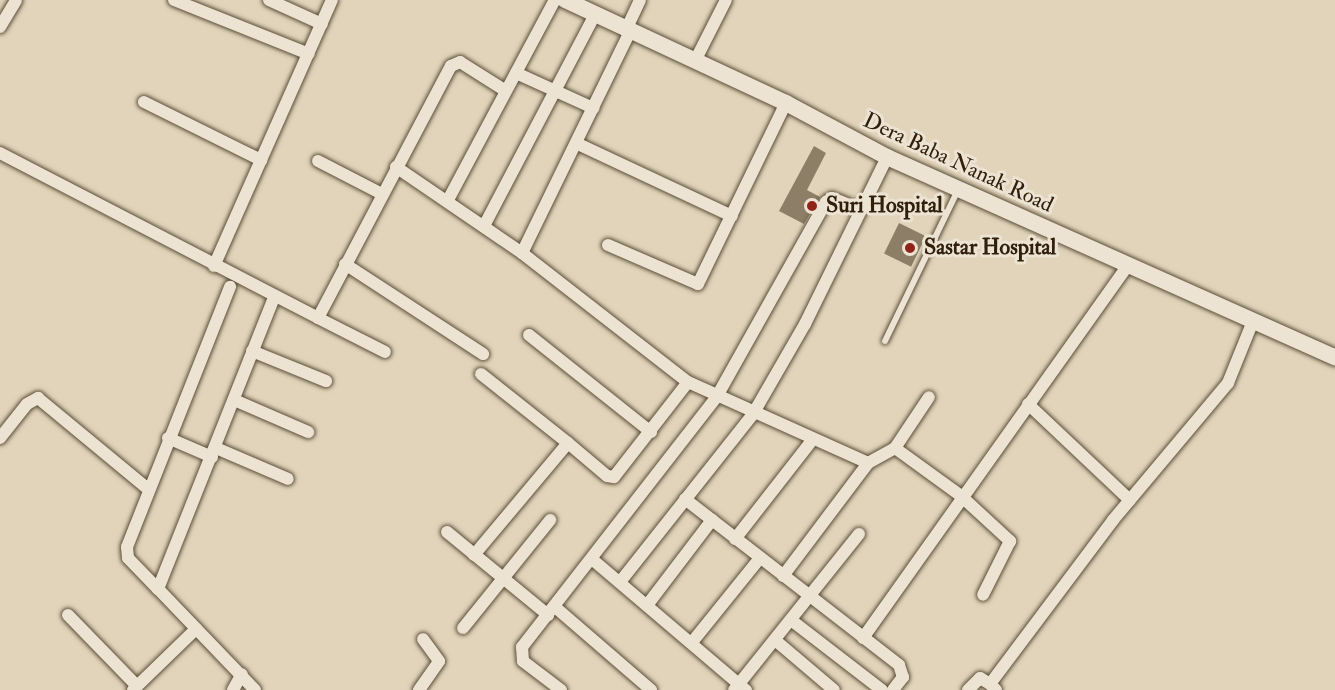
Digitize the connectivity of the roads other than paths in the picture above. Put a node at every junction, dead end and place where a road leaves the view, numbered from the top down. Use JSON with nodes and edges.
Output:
{"nodes":[{"id":1,"x":16,"y":0,"type":"edge"},
{"id":2,"x":174,"y":0,"type":"edge"},
{"id":3,"x":270,"y":0,"type":"edge"},
{"id":4,"x":332,"y":0,"type":"edge"},
{"id":5,"x":555,"y":0,"type":"edge"},
{"id":6,"x":565,"y":0,"type":"edge"},
{"id":7,"x":640,"y":0,"type":"edge"},
{"id":8,"x":726,"y":0,"type":"edge"},
{"id":9,"x":595,"y":15,"type":"junction"},
{"id":10,"x":322,"y":24,"type":"junction"},
{"id":11,"x":0,"y":27,"type":"edge"},
{"id":12,"x":628,"y":31,"type":"junction"},
{"id":13,"x":309,"y":54,"type":"junction"},
{"id":14,"x":695,"y":62,"type":"junction"},
{"id":15,"x":516,"y":73,"type":"junction"},
{"id":16,"x":506,"y":91,"type":"junction"},
{"id":17,"x":555,"y":91,"type":"junction"},
{"id":18,"x":144,"y":102,"type":"dead end"},
{"id":19,"x":786,"y":104,"type":"junction"},
{"id":20,"x":593,"y":108,"type":"junction"},
{"id":21,"x":576,"y":143,"type":"junction"},
{"id":22,"x":0,"y":153,"type":"edge"},
{"id":23,"x":887,"y":157,"type":"junction"},
{"id":24,"x":261,"y":160,"type":"junction"},
{"id":25,"x":318,"y":161,"type":"dead end"},
{"id":26,"x":396,"y":167,"type":"junction"},
{"id":27,"x":958,"y":189,"type":"junction"},
{"id":28,"x":382,"y":194,"type":"junction"},
{"id":29,"x":448,"y":200,"type":"junction"},
{"id":30,"x":861,"y":210,"type":"junction"},
{"id":31,"x":732,"y":216,"type":"junction"},
{"id":32,"x":484,"y":226,"type":"junction"},
{"id":33,"x":608,"y":245,"type":"dead end"},
{"id":34,"x":522,"y":253,"type":"junction"},
{"id":35,"x":345,"y":264,"type":"junction"},
{"id":36,"x":1128,"y":265,"type":"junction"},
{"id":37,"x":214,"y":266,"type":"junction"},
{"id":38,"x":230,"y":287,"type":"dead end"},
{"id":39,"x":274,"y":297,"type":"junction"},
{"id":40,"x":318,"y":318,"type":"junction"},
{"id":41,"x":1253,"y":321,"type":"junction"},
{"id":42,"x":529,"y":335,"type":"dead end"},
{"id":43,"x":885,"y":341,"type":"dead end"},
{"id":44,"x":252,"y":351,"type":"junction"},
{"id":45,"x":385,"y":352,"type":"dead end"},
{"id":46,"x":483,"y":354,"type":"dead end"},
{"id":47,"x":1335,"y":357,"type":"edge"},
{"id":48,"x":481,"y":374,"type":"dead end"},
{"id":49,"x":326,"y":381,"type":"dead end"},
{"id":50,"x":688,"y":382,"type":"junction"},
{"id":51,"x":929,"y":397,"type":"dead end"},
{"id":52,"x":716,"y":398,"type":"junction"},
{"id":53,"x":234,"y":400,"type":"junction"},
{"id":54,"x":1028,"y":404,"type":"junction"},
{"id":55,"x":753,"y":414,"type":"junction"},
{"id":56,"x":308,"y":432,"type":"dead end"},
{"id":57,"x":651,"y":432,"type":"junction"},
{"id":58,"x":0,"y":438,"type":"edge"},
{"id":59,"x":168,"y":438,"type":"junction"},
{"id":60,"x":813,"y":439,"type":"junction"},
{"id":61,"x":568,"y":442,"type":"junction"},
{"id":62,"x":895,"y":448,"type":"junction"},
{"id":63,"x":214,"y":452,"type":"junction"},
{"id":64,"x":868,"y":463,"type":"junction"},
{"id":65,"x":288,"y":479,"type":"dead end"},
{"id":66,"x":148,"y":489,"type":"junction"},
{"id":67,"x":961,"y":496,"type":"junction"},
{"id":68,"x":685,"y":499,"type":"junction"},
{"id":69,"x":1130,"y":500,"type":"junction"},
{"id":70,"x":550,"y":520,"type":"dead end"},
{"id":71,"x":712,"y":520,"type":"junction"},
{"id":72,"x":447,"y":532,"type":"dead end"},
{"id":73,"x":859,"y":534,"type":"dead end"},
{"id":74,"x":735,"y":539,"type":"junction"},
{"id":75,"x":474,"y":555,"type":"junction"},
{"id":76,"x":760,"y":558,"type":"junction"},
{"id":77,"x":593,"y":560,"type":"junction"},
{"id":78,"x":783,"y":576,"type":"junction"},
{"id":79,"x":502,"y":578,"type":"junction"},
{"id":80,"x":620,"y":582,"type":"junction"},
{"id":81,"x":158,"y":589,"type":"junction"},
{"id":82,"x":983,"y":595,"type":"dead end"},
{"id":83,"x":810,"y":596,"type":"junction"},
{"id":84,"x":648,"y":604,"type":"junction"},
{"id":85,"x":551,"y":611,"type":"junction"},
{"id":86,"x":68,"y":615,"type":"dead end"},
{"id":87,"x":791,"y":620,"type":"junction"},
{"id":88,"x":463,"y":628,"type":"dead end"},
{"id":89,"x":196,"y":629,"type":"junction"},
{"id":90,"x":862,"y":638,"type":"junction"},
{"id":91,"x":423,"y":639,"type":"dead end"},
{"id":92,"x":775,"y":640,"type":"junction"},
{"id":93,"x":693,"y":641,"type":"junction"},
{"id":94,"x":242,"y":674,"type":"junction"},
{"id":95,"x":993,"y":687,"type":"edge"},
{"id":96,"x":135,"y":688,"type":"edge"},
{"id":97,"x":740,"y":688,"type":"edge"},
{"id":98,"x":233,"y":690,"type":"edge"},
{"id":99,"x":255,"y":690,"type":"edge"},
{"id":100,"x":419,"y":690,"type":"edge"},
{"id":101,"x":561,"y":690,"type":"edge"},
{"id":102,"x":651,"y":690,"type":"edge"},
{"id":103,"x":834,"y":690,"type":"edge"},
{"id":104,"x":882,"y":690,"type":"edge"},
{"id":105,"x":893,"y":690,"type":"edge"},
{"id":106,"x":968,"y":690,"type":"edge"}],
"edges":[{"from":1,"to":11,"type":"street"},
{"from":2,"to":13,"type":"street"},
{"from":3,"to":10,"type":"street"},
{"from":4,"to":10,"type":"street"},
{"from":5,"to":15,"type":"street"},
{"from":6,"to":9,"type":"main road","name":"Dera Baba Nanak Road"},
{"from":7,"to":12,"type":"street"},
{"from":8,"to":14,"type":"street"},
{"from":9,"to":12,"type":"main road","name":"Dera Baba Nanak Road"},
{"from":9,"to":17,"type":"street"},
{"from":10,"to":13,"type":"street"},
{"from":12,"to":14,"type":"main road","name":"Dera Baba Nanak Road"},
{"from":12,"to":20,"type":"street"},
{"from":13,"to":24,"type":"street"},
{"from":14,"to":19,"type":"main road","name":"Dera Baba Nanak Road"},
{"from":15,"to":16,"type":"street"},
{"from":15,"to":17,"type":"street"},
{"from":16,"to":26,"type":"street"},
{"from":16,"to":29,"type":"street"},
{"from":17,"to":20,"type":"street"},
{"from":17,"to":32,"type":"street"},
{"from":18,"to":24,"type":"street"},
{"from":19,"to":23,"type":"main road","name":"Dera Baba Nanak Road"},
{"from":19,"to":31,"type":"street"},
{"from":20,"to":21,"type":"street"},
{"from":21,"to":31,"type":"street"},
{"from":21,"to":34,"type":"street"},
{"from":22,"to":37,"type":"street"},
{"from":23,"to":27,"type":"main road","name":"Dera Baba Nanak Road"},
{"from":23,"to":30,"type":"street"},
{"from":24,"to":37,"type":"street"},
{"from":25,"to":28,"type":"street"},
{"from":26,"to":28,"type":"street"},
{"from":26,"to":29,"type":"street"},
{"from":27,"to":36,"type":"main road","name":"Dera Baba Nanak Road"},
{"from":27,"to":43,"type":"lane"},
{"from":28,"to":35,"type":"street"},
{"from":29,"to":32,"type":"street"},
{"from":30,"to":52,"type":"street"},
{"from":30,"to":55,"type":"street"},
{"from":31,"to":33,"type":"street"},
{"from":32,"to":34,"type":"street"},
{"from":34,"to":50,"type":"street"},
{"from":35,"to":40,"type":"street"},
{"from":35,"to":46,"type":"street"},
{"from":36,"to":41,"type":"main road","name":"Dera Baba Nanak Road"},
{"from":36,"to":54,"type":"street"},
{"from":37,"to":39,"type":"street"},
{"from":38,"to":59,"type":"street"},
{"from":39,"to":40,"type":"street"},
{"from":39,"to":44,"type":"street"},
{"from":40,"to":45,"type":"street"},
{"from":41,"to":47,"type":"main road","name":"Dera Baba Nanak Road"},
{"from":41,"to":69,"type":"street"},
{"from":42,"to":57,"type":"street"},
{"from":44,"to":49,"type":"street"},
{"from":44,"to":53,"type":"street"},
{"from":48,"to":61,"type":"street"},
{"from":50,"to":52,"type":"street"},
{"from":50,"to":57,"type":"street"},
{"from":51,"to":62,"type":"street"},
{"from":52,"to":55,"type":"street"},
{"from":52,"to":77,"type":"street"},
{"from":53,"to":56,"type":"street"},
{"from":53,"to":63,"type":"street"},
{"from":54,"to":67,"type":"street"},
{"from":54,"to":69,"type":"street"},
{"from":55,"to":60,"type":"street"},
{"from":55,"to":68,"type":"street"},
{"from":57,"to":61,"type":"street"},
{"from":58,"to":66,"type":"street"},
{"from":59,"to":63,"type":"street"},
{"from":59,"to":66,"type":"street"},
{"from":60,"to":64,"type":"street"},
{"from":60,"to":74,"type":"street"},
{"from":61,"to":75,"type":"street"},
{"from":62,"to":64,"type":"street"},
{"from":62,"to":67,"type":"street"},
{"from":63,"to":65,"type":"street"},
{"from":63,"to":81,"type":"street"},
{"from":64,"to":78,"type":"street"},
{"from":66,"to":81,"type":"street"},
{"from":67,"to":82,"type":"street"},
{"from":67,"to":90,"type":"street"},
{"from":68,"to":71,"type":"street"},
{"from":68,"to":80,"type":"street"},
{"from":69,"to":95,"type":"street"},
{"from":70,"to":79,"type":"street"},
{"from":71,"to":74,"type":"street"},
{"from":71,"to":84,"type":"street"},
{"from":72,"to":75,"type":"street"},
{"from":73,"to":83,"type":"street"},
{"from":74,"to":76,"type":"street"},
{"from":75,"to":79,"type":"street"},
{"from":76,"to":78,"type":"street"},
{"from":76,"to":93,"type":"street"},
{"from":77,"to":80,"type":"street"},
{"from":77,"to":85,"type":"street"},
{"from":78,"to":83,"type":"street"},
{"from":79,"to":85,"type":"street"},
{"from":79,"to":88,"type":"street"},
{"from":80,"to":84,"type":"street"},
{"from":81,"to":89,"type":"street"},
{"from":83,"to":87,"type":"street"},
{"from":83,"to":90,"type":"street"},
{"from":84,"to":93,"type":"street"},
{"from":85,"to":101,"type":"street"},
{"from":85,"to":102,"type":"street"},
{"from":86,"to":96,"type":"street"},
{"from":87,"to":92,"type":"street"},
{"from":87,"to":104,"type":"street"},
{"from":89,"to":94,"type":"street"},
{"from":89,"to":96,"type":"street"},
{"from":90,"to":105,"type":"street"},
{"from":91,"to":100,"type":"street"},
{"from":92,"to":97,"type":"street"},
{"from":92,"to":103,"type":"street"},
{"from":93,"to":97,"type":"street"},
{"from":94,"to":98,"type":"street"},
{"from":94,"to":99,"type":"street"},
{"from":95,"to":106,"type":"street"}]}
